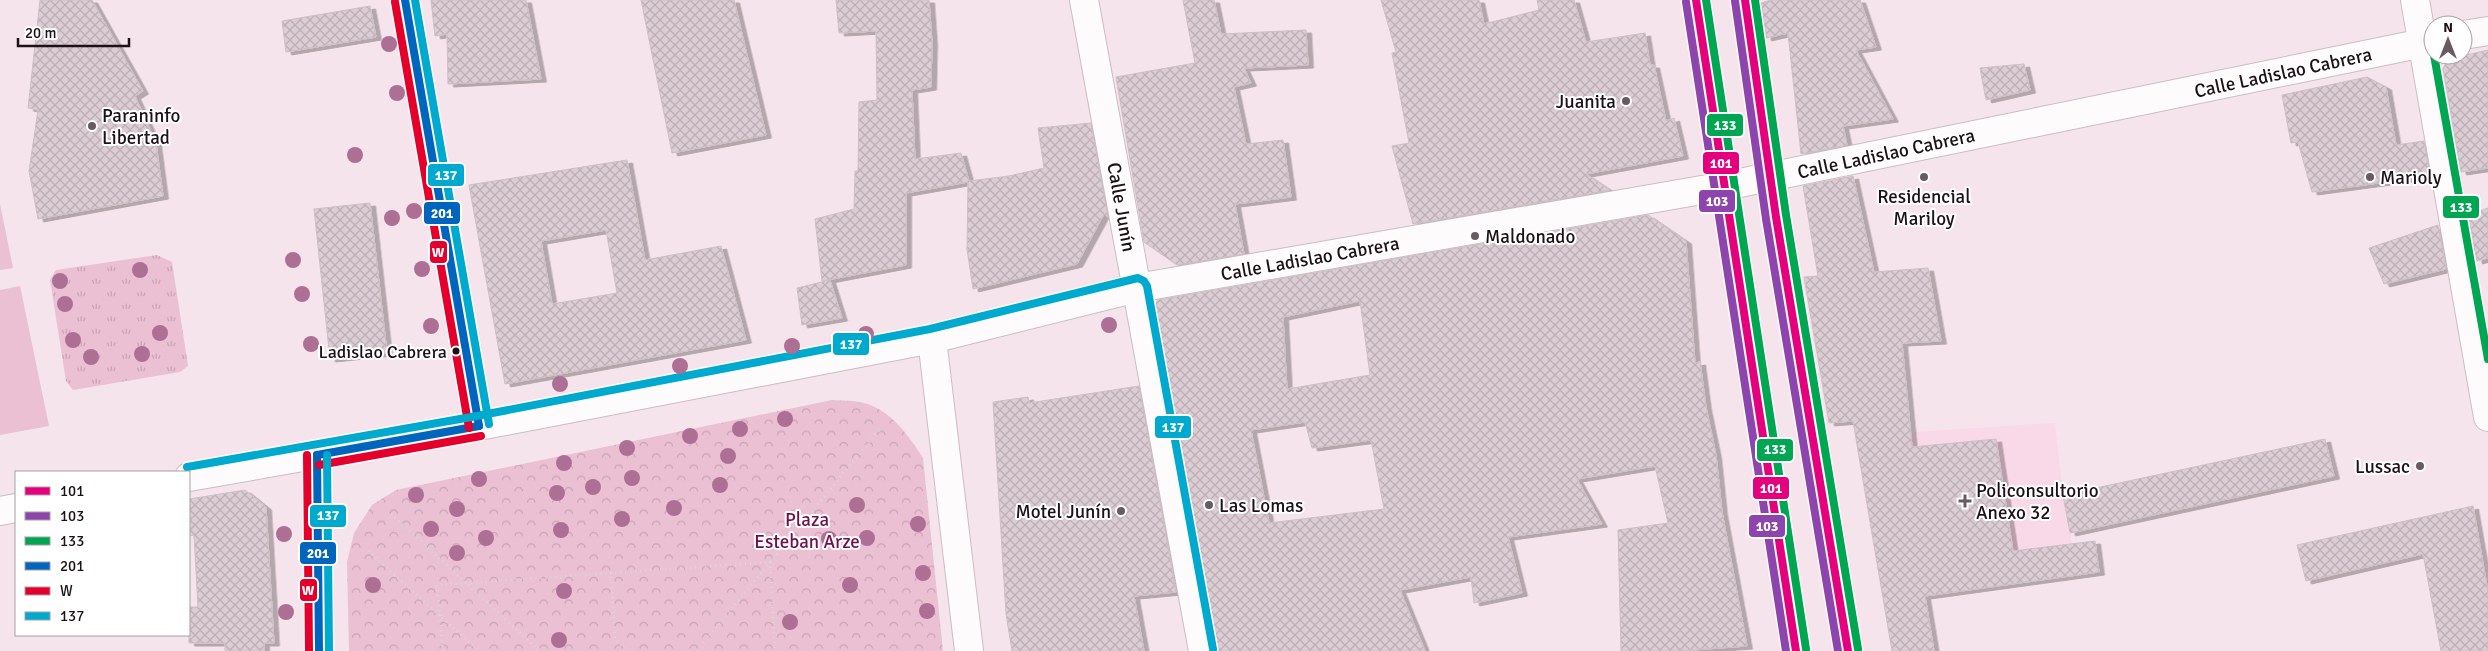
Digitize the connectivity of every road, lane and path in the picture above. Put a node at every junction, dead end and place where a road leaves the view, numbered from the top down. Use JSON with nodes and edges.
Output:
{"nodes":[{"id":1,"x":405,"y":0,"type":"edge"},
{"id":2,"x":1084,"y":0,"type":"edge"},
{"id":3,"x":1696,"y":0,"type":"edge"},
{"id":4,"x":1746,"y":0,"type":"edge"},
{"id":5,"x":2415,"y":0,"type":"edge"},
{"id":6,"x":2423,"y":26,"type":"edge"},
{"id":7,"x":2488,"y":31,"type":"edge"},
{"id":8,"x":2473,"y":33,"type":"edge"},
{"id":9,"x":2423,"y":43,"type":"edge"},
{"id":10,"x":2432,"y":65,"type":"edge"},
{"id":11,"x":1771,"y":177,"type":"junction"},
{"id":12,"x":1725,"y":186,"type":"junction"},
{"id":13,"x":1137,"y":288,"type":"junction"},
{"id":14,"x":932,"y":339,"type":"junction"},
{"id":15,"x":2488,"y":417,"type":"edge"},
{"id":16,"x":479,"y":426,"type":"junction"},
{"id":17,"x":880,"y":429,"type":"dead end"},
{"id":18,"x":317,"y":455,"type":"junction"},
{"id":19,"x":190,"y":477,"type":"edge"},
{"id":20,"x":15,"y":508,"type":"edge"},
{"id":21,"x":0,"y":511,"type":"edge"},
{"id":22,"x":391,"y":514,"type":"dead end"},
{"id":23,"x":368,"y":551,"type":"dead end"},
{"id":24,"x":770,"y":562,"type":"junction"},
{"id":25,"x":611,"y":572,"type":"junction"},
{"id":26,"x":467,"y":583,"type":"junction"},
{"id":27,"x":441,"y":617,"type":"junction"},
{"id":28,"x":319,"y":651,"type":"edge"},
{"id":29,"x":443,"y":651,"type":"edge"},
{"id":30,"x":479,"y":651,"type":"edge"},
{"id":31,"x":540,"y":651,"type":"edge"},
{"id":32,"x":627,"y":651,"type":"edge"},
{"id":33,"x":697,"y":651,"type":"edge"},
{"id":34,"x":775,"y":651,"type":"edge"},
{"id":35,"x":970,"y":651,"type":"edge"},
{"id":36,"x":1203,"y":651,"type":"edge"},
{"id":37,"x":1796,"y":651,"type":"edge"},
{"id":38,"x":1848,"y":651,"type":"edge"}],
"edges":[{"from":1,"to":16,"type":"street"},
{"from":2,"to":13,"type":"street","name":"Calle Junín"},
{"from":3,"to":12,"type":"main road"},
{"from":4,"to":11,"type":"main road"},
{"from":5,"to":6,"type":"street"},
{"from":7,"to":8,"type":"street"},
{"from":9,"to":11,"type":"street","name":"Calle Ladislao Cabrera"},
{"from":10,"to":15,"type":"street"},
{"from":11,"to":12,"type":"street","name":"Calle Ladislao Cabrera"},
{"from":11,"to":38,"type":"main road"},
{"from":12,"to":13,"type":"street","name":"Calle Ladislao Cabrera"},
{"from":12,"to":37,"type":"main road"},
{"from":13,"to":14,"type":"street","name":"Calle Ladislao Cabrera"},
{"from":13,"to":36,"type":"street","name":"Calle Junín"},
{"from":14,"to":16,"type":"street","name":"Calle Ladislao Cabrera"},
{"from":14,"to":35,"type":"street"},
{"from":16,"to":18,"type":"street","name":"Calle Ladislao Cabrera"},
{"from":17,"to":24,"type":"path"},
{"from":18,"to":19,"type":"street","name":"Calle Ladislao Cabrera"},
{"from":18,"to":28,"type":"street"},
{"from":20,"to":21,"type":"street"},
{"from":22,"to":26,"type":"path"},
{"from":23,"to":27,"type":"path"},
{"from":24,"to":25,"type":"path"},
{"from":24,"to":33,"type":"path"},
{"from":24,"to":34,"type":"path"},
{"from":25,"to":26,"type":"path"},
{"from":25,"to":32,"type":"path"},
{"from":26,"to":27,"type":"path"},
{"from":26,"to":31,"type":"path"},
{"from":27,"to":29,"type":"path"},
{"from":27,"to":30,"type":"path"}]}
